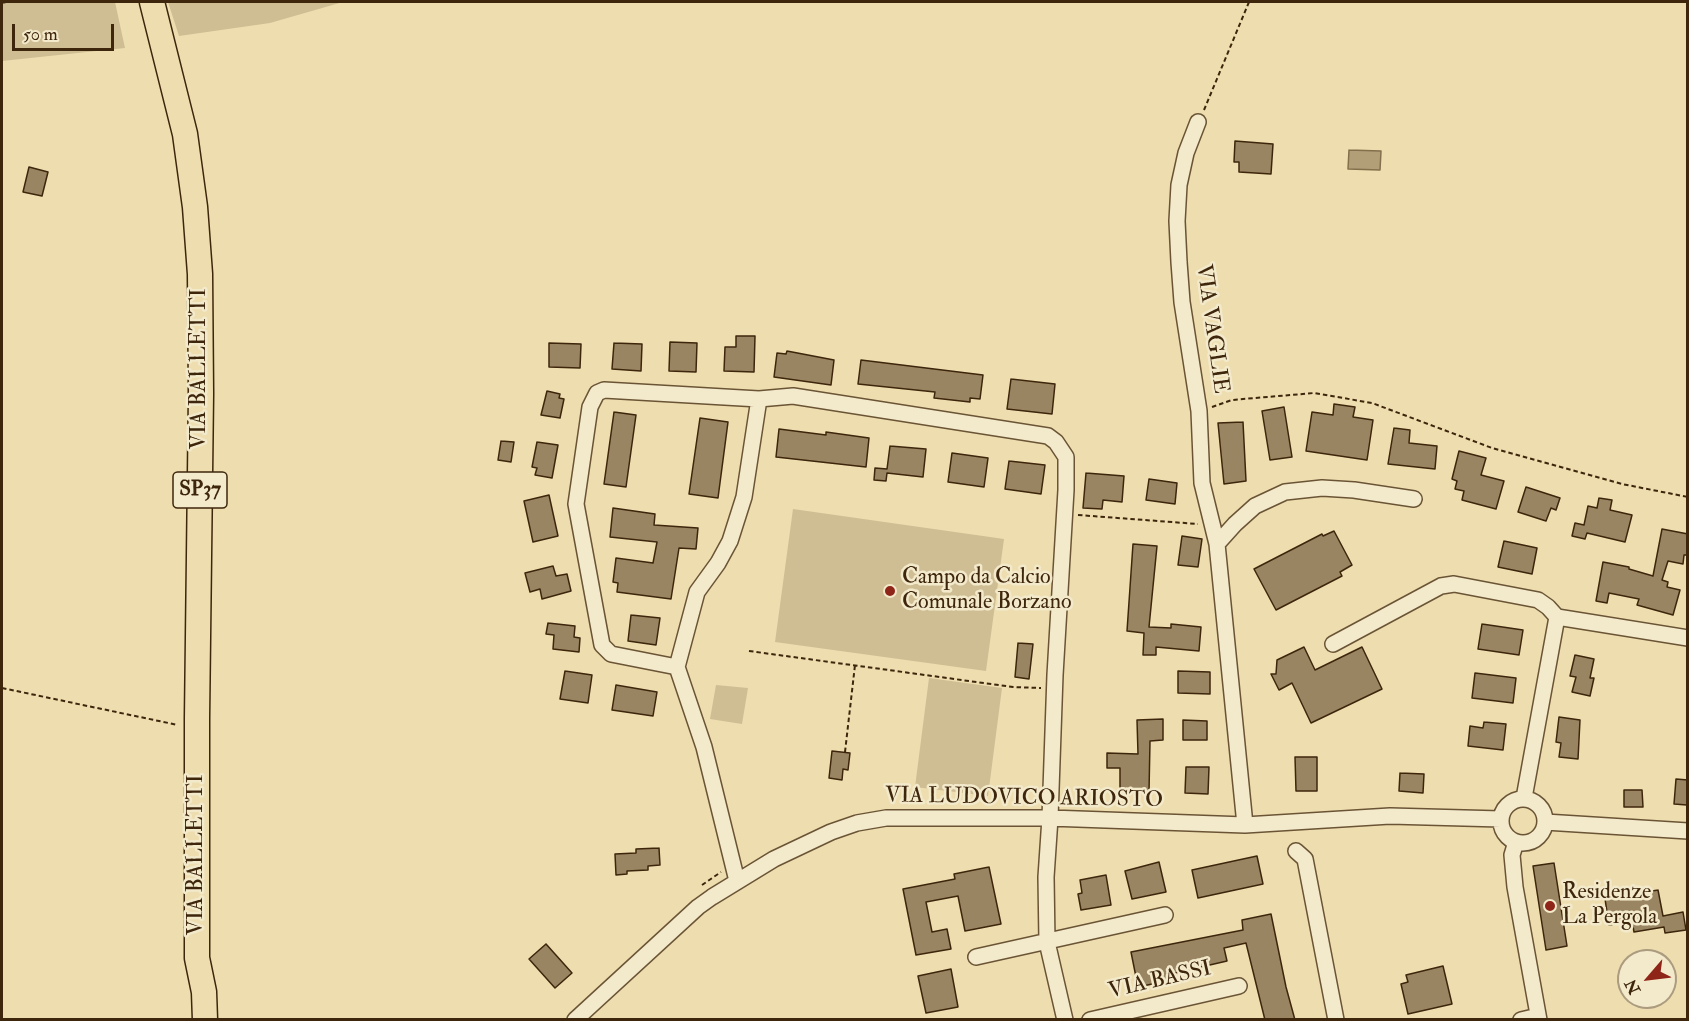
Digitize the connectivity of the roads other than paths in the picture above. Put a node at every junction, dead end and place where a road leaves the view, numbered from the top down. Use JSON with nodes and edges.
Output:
{"nodes":[{"id":1,"x":152,"y":2,"type":"edge"},
{"id":2,"x":1198,"y":122,"type":"road end"},
{"id":3,"x":759,"y":399,"type":"junction"},
{"id":4,"x":1414,"y":499,"type":"dead end"},
{"id":5,"x":1217,"y":544,"type":"junction"},
{"id":6,"x":1557,"y":617,"type":"junction"},
{"id":7,"x":1688,"y":638,"type":"edge"},
{"id":8,"x":1332,"y":644,"type":"dead end"},
{"id":9,"x":677,"y":667,"type":"junction"},
{"id":10,"x":1524,"y":798,"type":"junction"},
{"id":11,"x":1050,"y":818,"type":"junction"},
{"id":12,"x":1501,"y":819,"type":"junction"},
{"id":13,"x":1545,"y":822,"type":"junction"},
{"id":14,"x":1245,"y":825,"type":"junction"},
{"id":15,"x":1688,"y":831,"type":"edge"},
{"id":16,"x":1516,"y":842,"type":"junction"},
{"id":17,"x":1296,"y":850,"type":"dead end"},
{"id":18,"x":736,"y":880,"type":"junction"},
{"id":19,"x":1165,"y":915,"type":"dead end"},
{"id":20,"x":1047,"y":942,"type":"junction"},
{"id":21,"x":976,"y":957,"type":"dead end"},
{"id":22,"x":197,"y":958,"type":"junction"},
{"id":23,"x":1239,"y":986,"type":"dead end"},
{"id":24,"x":1539,"y":1018,"type":"edge"},
{"id":25,"x":190,"y":1020,"type":"edge"},
{"id":26,"x":205,"y":1020,"type":"edge"},
{"id":27,"x":575,"y":1020,"type":"edge"},
{"id":28,"x":1065,"y":1020,"type":"edge"},
{"id":29,"x":1090,"y":1020,"type":"edge"},
{"id":30,"x":1336,"y":1020,"type":"edge"},
{"id":31,"x":1521,"y":1020,"type":"edge"}],
"edges":[{"from":1,"to":22,"type":"main road","name":"VIA BALLETTI","number":"SP37"},
{"from":2,"to":5,"type":"street","name":"VIA VAGLIE"},
{"from":3,"to":9,"type":"street"},
{"from":3,"to":9,"type":"street"},
{"from":3,"to":11,"type":"street"},
{"from":4,"to":5,"type":"street"},
{"from":5,"to":14,"type":"street","name":"VIA VAGLIE"},
{"from":6,"to":7,"type":"street"},
{"from":6,"to":8,"type":"street"},
{"from":6,"to":10,"type":"street"},
{"from":9,"to":18,"type":"street"},
{"from":10,"to":12,"type":"street"},
{"from":10,"to":13,"type":"street"},
{"from":11,"to":14,"type":"street","name":"VIA LUDOVICO ARIOSTO"},
{"from":11,"to":18,"type":"street","name":"VIA LUDOVICO ARIOSTO"},
{"from":11,"to":20,"type":"street"},
{"from":12,"to":14,"type":"street","name":"VIA LUDOVICO ARIOSTO"},
{"from":12,"to":16,"type":"street"},
{"from":13,"to":15,"type":"street"},
{"from":13,"to":16,"type":"street"},
{"from":16,"to":24,"type":"street"},
{"from":17,"to":30,"type":"street"},
{"from":18,"to":27,"type":"street","name":"VIA LUDOVICO ARIOSTO"},
{"from":19,"to":20,"type":"street"},
{"from":20,"to":21,"type":"street"},
{"from":20,"to":28,"type":"street"},
{"from":22,"to":25,"type":"main road","name":"VIA BALLETTI","number":"SP37"},
{"from":22,"to":26,"type":"main road","name":"VIA BALLETTI"},
{"from":23,"to":29,"type":"street","name":"VIA BASSI"},
{"from":24,"to":31,"type":"street"}]}
